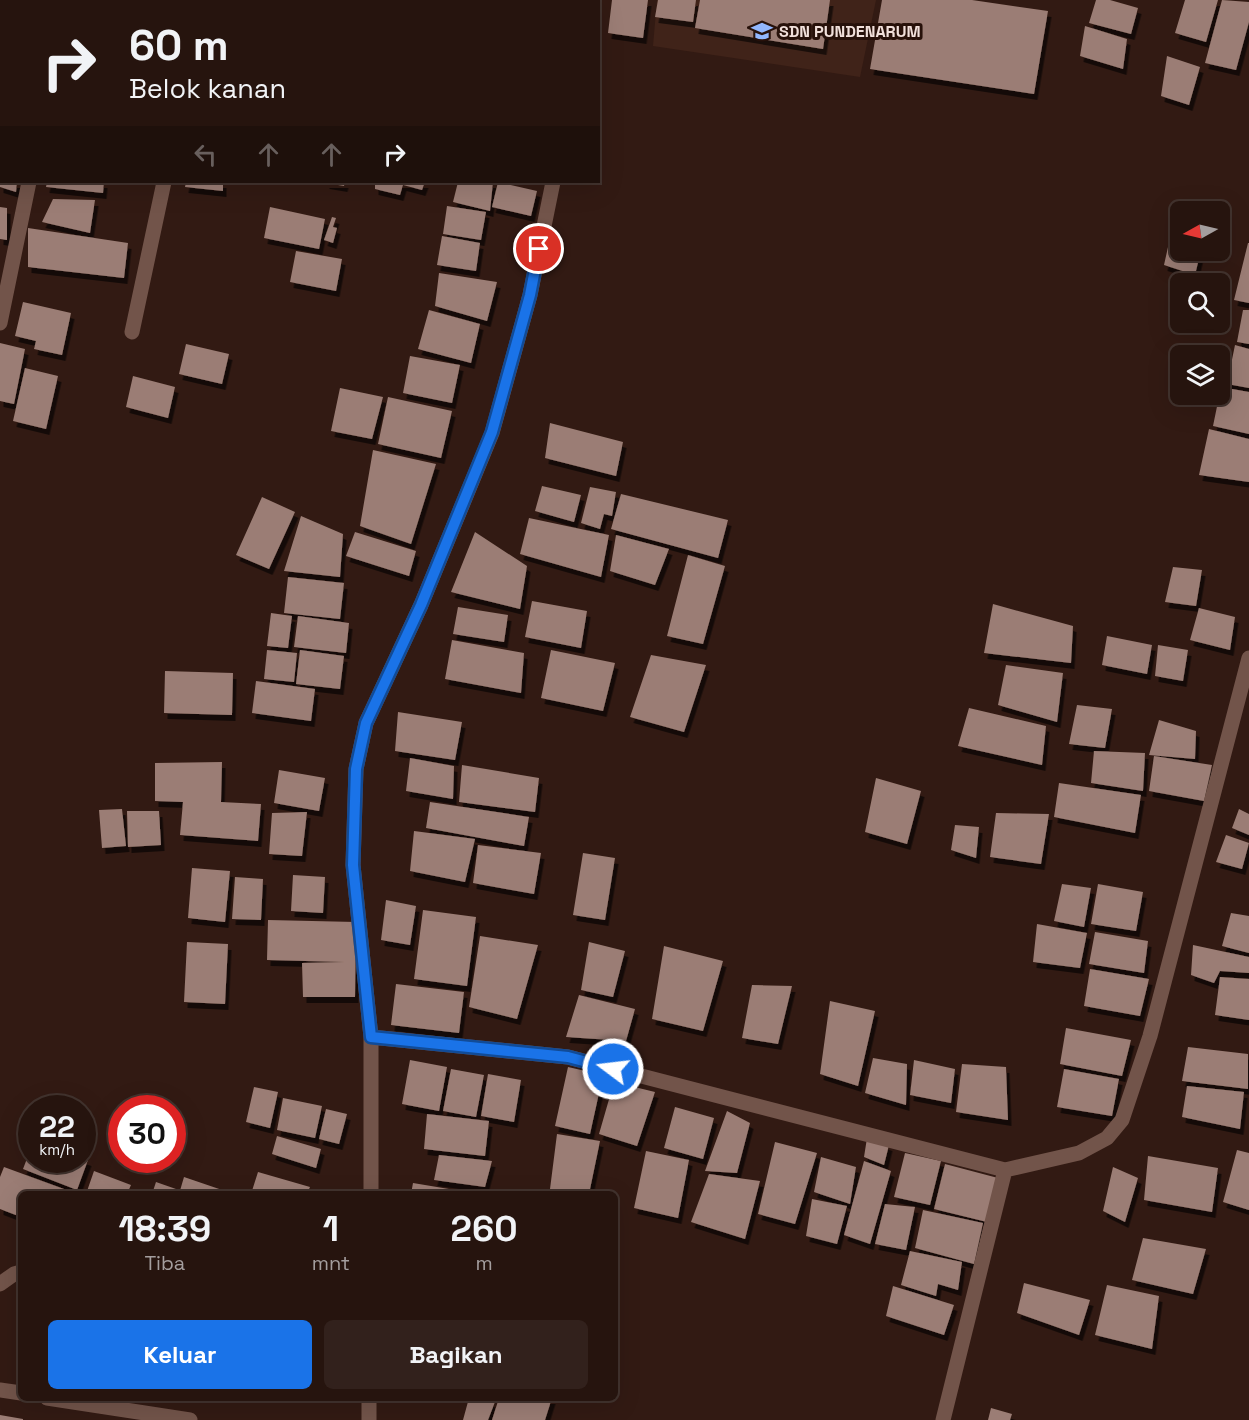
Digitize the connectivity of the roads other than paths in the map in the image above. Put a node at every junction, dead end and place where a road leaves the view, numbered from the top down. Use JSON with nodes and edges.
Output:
{"nodes":[{"id":1,"x":29,"y":183,"type":"edge"},
{"id":2,"x":164,"y":183,"type":"edge"},
{"id":3,"x":553,"y":183,"type":"edge"},
{"id":4,"x":0,"y":323,"type":"edge"},
{"id":5,"x":132,"y":332,"type":"dead end"},
{"id":6,"x":1249,"y":658,"type":"edge"},
{"id":7,"x":371,"y":1037,"type":"junction"},
{"id":8,"x":1005,"y":1170,"type":"junction"},
{"id":9,"x":370,"y":1191,"type":"edge"},
{"id":10,"x":18,"y":1273,"type":"edge"},
{"id":11,"x":0,"y":1284,"type":"edge"},
{"id":12,"x":0,"y":1390,"type":"edge"},
{"id":13,"x":18,"y":1393,"type":"edge"},
{"id":14,"x":66,"y":1401,"type":"edge"},
{"id":15,"x":369,"y":1401,"type":"edge"},
{"id":16,"x":190,"y":1420,"type":"edge"},
{"id":17,"x":369,"y":1420,"type":"edge"},
{"id":18,"x":943,"y":1420,"type":"edge"}],
"edges":[{"from":1,"to":4,"type":"street"},
{"from":2,"to":5,"type":"street"},
{"from":3,"to":7,"type":"street"},
{"from":6,"to":8,"type":"street"},
{"from":7,"to":8,"type":"street"},
{"from":7,"to":9,"type":"street"},
{"from":8,"to":18,"type":"street"},
{"from":10,"to":11,"type":"street"},
{"from":12,"to":13,"type":"street"},
{"from":14,"to":16,"type":"street"},
{"from":15,"to":17,"type":"street"}]}
